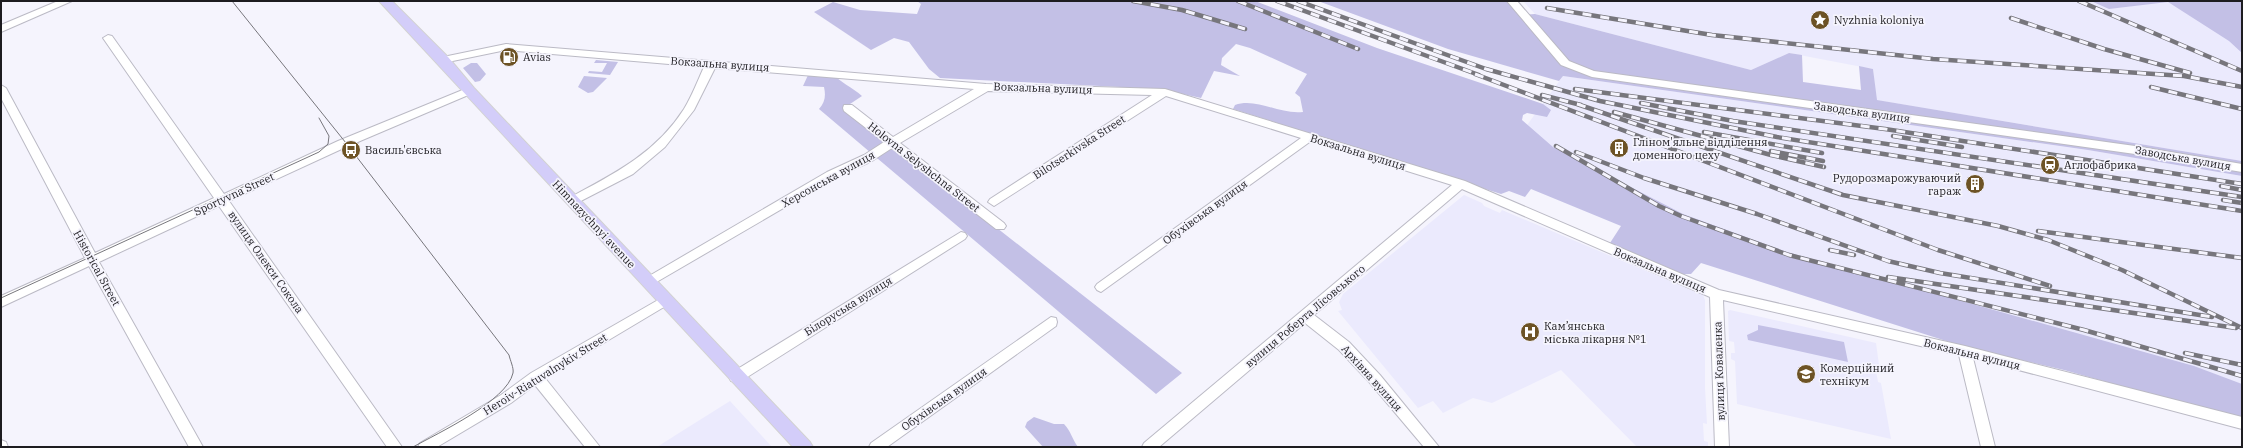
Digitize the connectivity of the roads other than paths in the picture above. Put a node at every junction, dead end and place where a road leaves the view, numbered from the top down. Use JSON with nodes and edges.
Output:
{"nodes":[{"id":1,"x":67,"y":1,"type":"edge"},
{"id":2,"x":385,"y":1,"type":"edge"},
{"id":3,"x":1512,"y":1,"type":"edge"},
{"id":4,"x":1,"y":29,"type":"edge"},
{"id":5,"x":108,"y":38,"type":"dead end"},
{"id":6,"x":443,"y":60,"type":"junction"},
{"id":7,"x":711,"y":64,"type":"junction"},
{"id":8,"x":986,"y":87,"type":"junction"},
{"id":9,"x":1,"y":88,"type":"edge"},
{"id":10,"x":469,"y":91,"type":"junction"},
{"id":11,"x":1165,"y":92,"type":"junction"},
{"id":12,"x":848,"y":108,"type":"dead end"},
{"id":13,"x":1310,"y":137,"type":"junction"},
{"id":14,"x":891,"y":143,"type":"junction"},
{"id":15,"x":2242,"y":168,"type":"edge"},
{"id":16,"x":1461,"y":184,"type":"junction"},
{"id":17,"x":223,"y":200,"type":"junction"},
{"id":18,"x":573,"y":201,"type":"junction"},
{"id":19,"x":994,"y":202,"type":"dead end"},
{"id":20,"x":1000,"y":226,"type":"dead end"},
{"id":21,"x":960,"y":236,"type":"dead end"},
{"id":22,"x":92,"y":260,"type":"junction"},
{"id":23,"x":648,"y":282,"type":"junction"},
{"id":24,"x":1101,"y":287,"type":"dead end"},
{"id":25,"x":1716,"y":294,"type":"junction"},
{"id":26,"x":665,"y":301,"type":"junction"},
{"id":27,"x":1,"y":302,"type":"edge"},
{"id":28,"x":1306,"y":316,"type":"junction"},
{"id":29,"x":1051,"y":322,"type":"dead end"},
{"id":30,"x":1965,"y":351,"type":"junction"},
{"id":31,"x":536,"y":377,"type":"junction"},
{"id":32,"x":736,"y":377,"type":"junction"},
{"id":33,"x":2242,"y":423,"type":"edge"},
{"id":34,"x":196,"y":447,"type":"edge"},
{"id":35,"x":395,"y":447,"type":"edge"},
{"id":36,"x":425,"y":447,"type":"edge"},
{"id":37,"x":593,"y":447,"type":"edge"},
{"id":38,"x":804,"y":447,"type":"edge"},
{"id":39,"x":876,"y":447,"type":"edge"},
{"id":40,"x":1149,"y":447,"type":"edge"},
{"id":41,"x":1432,"y":447,"type":"edge"},
{"id":42,"x":1722,"y":447,"type":"edge"},
{"id":43,"x":1988,"y":447,"type":"edge"}],
"edges":[{"from":1,"to":4,"type":"street"},
{"from":2,"to":6,"type":"main road","name":"Himnazychnyi avenue"},
{"from":3,"to":15,"type":"street","name":"Заводська вулиця"},
{"from":5,"to":17,"type":"street","name":"вулиця Олекси Сокола"},
{"from":6,"to":7,"type":"street","name":"Вокзальна вулиця"},
{"from":6,"to":10,"type":"main road","name":"Himnazychnyi avenue"},
{"from":7,"to":8,"type":"street","name":"Вокзальна вулиця"},
{"from":7,"to":18,"type":"street"},
{"from":8,"to":11,"type":"street","name":"Вокзальна вулиця"},
{"from":8,"to":14,"type":"street","name":"Херсонська вулиця"},
{"from":9,"to":22,"type":"street","name":"Historical Street"},
{"from":10,"to":17,"type":"street","name":"Sportyvna Street"},
{"from":10,"to":18,"type":"main road","name":"Himnazychnyi avenue"},
{"from":11,"to":13,"type":"street","name":"Вокзальна вулиця"},
{"from":11,"to":19,"type":"street","name":"Bilotserkivska Street"},
{"from":12,"to":14,"type":"street","name":"Holovna Selyshchna Street"},
{"from":13,"to":16,"type":"street","name":"Вокзальна вулиця"},
{"from":13,"to":24,"type":"street","name":"Обухівська вулиця"},
{"from":14,"to":20,"type":"street","name":"Holovna Selyshchna Street"},
{"from":14,"to":23,"type":"street","name":"Херсонська вулиця"},
{"from":16,"to":25,"type":"street","name":"Вокзальна вулиця"},
{"from":16,"to":28,"type":"street","name":"вулиця Роберта Лісовського"},
{"from":17,"to":22,"type":"street","name":"Sportyvna Street"},
{"from":17,"to":35,"type":"street","name":"вулиця Олекси Сокола"},
{"from":18,"to":23,"type":"main road","name":"Himnazychnyi avenue"},
{"from":21,"to":32,"type":"street","name":"Білоруська вулиця"},
{"from":22,"to":27,"type":"street","name":"Sportyvna Street"},
{"from":22,"to":34,"type":"street","name":"Historical Street"},
{"from":23,"to":26,"type":"main road","name":"Himnazychnyi avenue"},
{"from":25,"to":30,"type":"street","name":"Вокзальна вулиця"},
{"from":25,"to":42,"type":"street","name":"вулиця Коваленка"},
{"from":26,"to":31,"type":"street","name":"Heroiv-Riatuvalnykiv Street"},
{"from":26,"to":32,"type":"main road","name":"Himnazychnyi avenue"},
{"from":28,"to":40,"type":"street","name":"вулиця Роберта Лісовського"},
{"from":28,"to":41,"type":"street","name":"Архівна вулиця"},
{"from":29,"to":39,"type":"street","name":"Обухівська вулиця"},
{"from":30,"to":33,"type":"street","name":"Вокзальна вулиця"},
{"from":30,"to":43,"type":"street"},
{"from":31,"to":36,"type":"street","name":"Heroiv-Riatuvalnykiv Street"},
{"from":31,"to":37,"type":"street"},
{"from":32,"to":38,"type":"main road","name":"Himnazychnyi avenue"}]}
